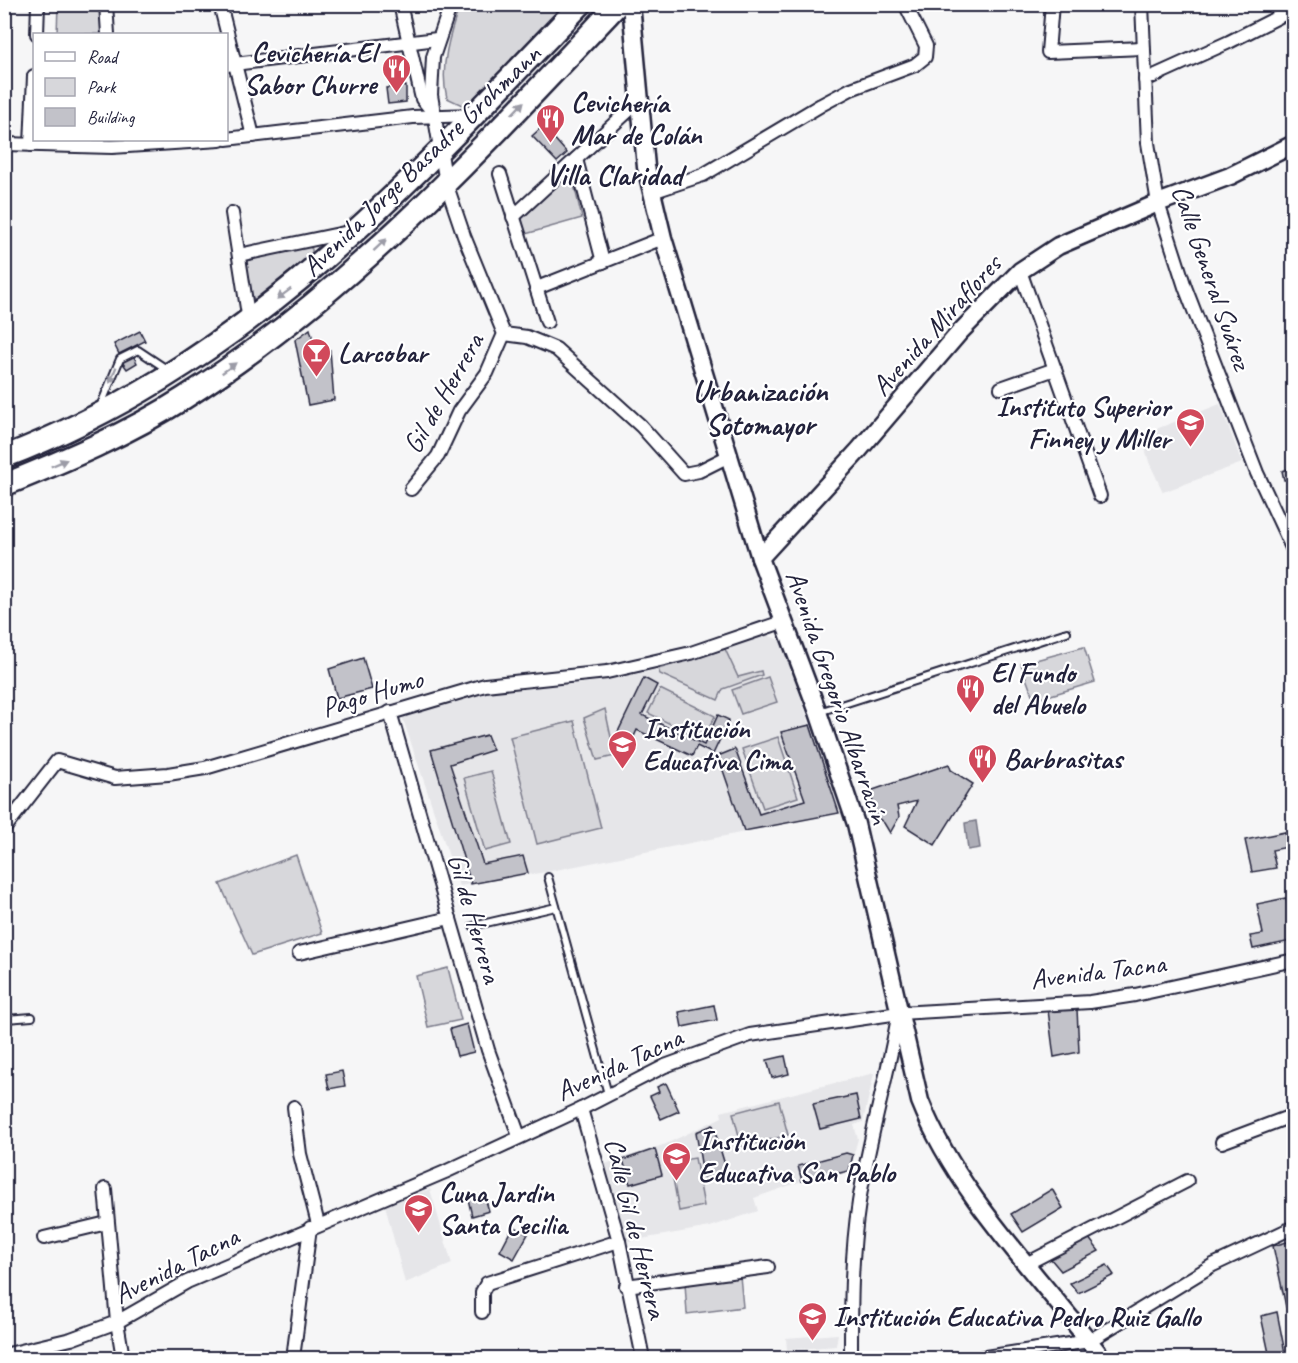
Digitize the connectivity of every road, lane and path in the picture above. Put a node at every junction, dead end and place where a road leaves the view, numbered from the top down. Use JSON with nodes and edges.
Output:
{"nodes":[{"id":1,"x":38,"y":4,"type":"edge"},
{"id":2,"x":106,"y":4,"type":"edge"},
{"id":3,"x":220,"y":4,"type":"edge"},
{"id":4,"x":400,"y":4,"type":"edge"},
{"id":5,"x":451,"y":4,"type":"edge"},
{"id":6,"x":581,"y":4,"type":"edge"},
{"id":7,"x":618,"y":4,"type":"edge"},
{"id":8,"x":631,"y":4,"type":"edge"},
{"id":9,"x":905,"y":4,"type":"edge"},
{"id":10,"x":1052,"y":4,"type":"edge"},
{"id":11,"x":1142,"y":4,"type":"edge"},
{"id":12,"x":1293,"y":9,"type":"edge"},
{"id":13,"x":37,"y":33,"type":"edge"},
{"id":14,"x":108,"y":33,"type":"edge"},
{"id":15,"x":225,"y":33,"type":"edge"},
{"id":16,"x":437,"y":39,"type":"junction"},
{"id":17,"x":410,"y":42,"type":"junction"},
{"id":18,"x":228,"y":48,"type":"edge"},
{"id":19,"x":1143,"y":48,"type":"junction"},
{"id":20,"x":231,"y":64,"type":"edge"},
{"id":21,"x":1145,"y":80,"type":"junction"},
{"id":22,"x":33,"y":99,"type":"edge"},
{"id":23,"x":640,"y":100,"type":"junction"},
{"id":24,"x":435,"y":115,"type":"junction"},
{"id":25,"x":474,"y":116,"type":"junction"},
{"id":26,"x":253,"y":136,"type":"junction"},
{"id":27,"x":228,"y":139,"type":"edge"},
{"id":28,"x":184,"y":141,"type":"edge"},
{"id":29,"x":112,"y":143,"type":"edge"},
{"id":30,"x":4,"y":144,"type":"edge"},
{"id":31,"x":1293,"y":144,"type":"edge"},
{"id":32,"x":31,"y":146,"type":"junction"},
{"id":33,"x":440,"y":151,"type":"junction"},
{"id":34,"x":576,"y":159,"type":"junction"},
{"id":35,"x":500,"y":174,"type":"dead end"},
{"id":36,"x":447,"y":183,"type":"junction"},
{"id":37,"x":652,"y":192,"type":"junction"},
{"id":38,"x":1158,"y":202,"type":"junction"},
{"id":39,"x":232,"y":213,"type":"dead end"},
{"id":40,"x":513,"y":217,"type":"junction"},
{"id":41,"x":359,"y":229,"type":"junction"},
{"id":42,"x":663,"y":238,"type":"junction"},
{"id":43,"x":239,"y":255,"type":"junction"},
{"id":44,"x":603,"y":262,"type":"junction"},
{"id":45,"x":1020,"y":271,"type":"junction"},
{"id":46,"x":537,"y":288,"type":"junction"},
{"id":47,"x":249,"y":321,"type":"junction"},
{"id":48,"x":547,"y":322,"type":"dead end"},
{"id":49,"x":504,"y":334,"type":"junction"},
{"id":50,"x":1055,"y":369,"type":"junction"},
{"id":51,"x":173,"y":373,"type":"junction"},
{"id":52,"x":1001,"y":388,"type":"dead end"},
{"id":53,"x":187,"y":396,"type":"junction"},
{"id":54,"x":97,"y":416,"type":"junction"},
{"id":55,"x":731,"y":455,"type":"junction"},
{"id":56,"x":4,"y":457,"type":"edge"},
{"id":57,"x":4,"y":485,"type":"edge"},
{"id":58,"x":411,"y":489,"type":"dead end"},
{"id":59,"x":1100,"y":496,"type":"dead end"},
{"id":60,"x":1293,"y":552,"type":"edge"},
{"id":61,"x":760,"y":558,"type":"junction"},
{"id":62,"x":785,"y":621,"type":"junction"},
{"id":63,"x":1067,"y":632,"type":"dead end"},
{"id":64,"x":390,"y":712,"type":"junction"},
{"id":65,"x":818,"y":712,"type":"junction"},
{"id":66,"x":4,"y":829,"type":"edge"},
{"id":67,"x":548,"y":877,"type":"dead end"},
{"id":68,"x":556,"y":907,"type":"junction"},
{"id":69,"x":450,"y":918,"type":"junction"},
{"id":70,"x":473,"y":926,"type":"dead end"},
{"id":71,"x":299,"y":952,"type":"dead end"},
{"id":72,"x":1293,"y":960,"type":"edge"},
{"id":73,"x":4,"y":991,"type":"edge"},
{"id":74,"x":899,"y":1013,"type":"junction"},
{"id":75,"x":32,"y":1017,"type":"dead end"},
{"id":76,"x":6,"y":1019,"type":"edge"},
{"id":77,"x":608,"y":1095,"type":"junction"},
{"id":78,"x":294,"y":1107,"type":"dead end"},
{"id":79,"x":581,"y":1109,"type":"junction"},
{"id":80,"x":1293,"y":1115,"type":"edge"},
{"id":81,"x":519,"y":1136,"type":"junction"},
{"id":82,"x":1222,"y":1142,"type":"dead end"},
{"id":83,"x":1187,"y":1181,"type":"dead end"},
{"id":84,"x":105,"y":1189,"type":"dead end"},
{"id":85,"x":107,"y":1223,"type":"junction"},
{"id":86,"x":314,"y":1226,"type":"junction"},
{"id":87,"x":1293,"y":1227,"type":"edge"},
{"id":88,"x":44,"y":1238,"type":"dead end"},
{"id":89,"x":619,"y":1241,"type":"junction"},
{"id":90,"x":1026,"y":1264,"type":"junction"},
{"id":91,"x":768,"y":1267,"type":"dead end"},
{"id":92,"x":626,"y":1286,"type":"junction"},
{"id":93,"x":482,"y":1312,"type":"dead end"},
{"id":94,"x":117,"y":1322,"type":"junction"},
{"id":95,"x":1089,"y":1341,"type":"junction"},
{"id":96,"x":4,"y":1355,"type":"edge"},
{"id":97,"x":123,"y":1359,"type":"edge"},
{"id":98,"x":293,"y":1359,"type":"edge"},
{"id":99,"x":643,"y":1359,"type":"edge"},
{"id":100,"x":851,"y":1359,"type":"edge"},
{"id":101,"x":979,"y":1359,"type":"edge"},
{"id":102,"x":1102,"y":1359,"type":"edge"}],
"edges":[{"from":1,"to":13,"type":"street"},
{"from":2,"to":14,"type":"street"},
{"from":3,"to":15,"type":"street"},
{"from":4,"to":17,"type":"street"},
{"from":5,"to":16,"type":"street","name":"Gil de Herrera"},
{"from":6,"to":25,"type":"highway","name":"Avenida Jorge Basadre Grohmann"},
{"from":36,"to":7,"type":"highway","name":"Avenida Jorge Basadre Grohmann","one_way":true},
{"from":8,"to":23,"type":"street","name":"Avenida Gregorio Albarracín"},
{"from":9,"to":37,"type":"street"},
{"from":10,"to":19,"type":"street"},
{"from":11,"to":19,"type":"street","name":"Calle General Suárez"},
{"from":12,"to":21,"type":"street"},
{"from":16,"to":17,"type":"street"},
{"from":16,"to":24,"type":"street","name":"Gil de Herrera"},
{"from":17,"to":20,"type":"street"},
{"from":17,"to":24,"type":"street"},
{"from":18,"to":20,"type":"street"},
{"from":19,"to":21,"type":"street","name":"Calle General Suárez"},
{"from":20,"to":26,"type":"street"},
{"from":21,"to":38,"type":"street","name":"Calle General Suárez"},
{"from":22,"to":32,"type":"street"},
{"from":23,"to":34,"type":"street"},
{"from":23,"to":37,"type":"street","name":"Avenida Gregorio Albarracín"},
{"from":24,"to":25,"type":"street"},
{"from":24,"to":26,"type":"street"},
{"from":24,"to":33,"type":"street","name":"Gil de Herrera"},
{"from":25,"to":33,"type":"highway","name":"Avenida Jorge Basadre Grohmann"},
{"from":26,"to":27,"type":"street"},
{"from":28,"to":29,"type":"street"},
{"from":29,"to":32,"type":"street"},
{"from":30,"to":32,"type":"street"},
{"from":31,"to":38,"type":"street","name":"Avenida Miraflores"},
{"from":33,"to":36,"type":"street","name":"Gil de Herrera"},
{"from":33,"to":41,"type":"highway","name":"Avenida Jorge Basadre Grohmann"},
{"from":34,"to":40,"type":"street"},
{"from":34,"to":44,"type":"street"},
{"from":35,"to":40,"type":"street"},
{"from":36,"to":49,"type":"street","name":"Gil de Herrera"},
{"from":53,"to":36,"type":"highway","name":"Avenida Jorge Basadre Grohmann","one_way":true},
{"from":37,"to":42,"type":"street","name":"Avenida Gregorio Albarracín"},
{"from":38,"to":45,"type":"street","name":"Avenida Miraflores"},
{"from":38,"to":60,"type":"street","name":"Calle General Suárez"},
{"from":39,"to":43,"type":"street"},
{"from":40,"to":46,"type":"street"},
{"from":41,"to":43,"type":"street"},
{"from":41,"to":47,"type":"highway","name":"Avenida Jorge Basadre Grohmann","one_way":true},
{"from":42,"to":44,"type":"street"},
{"from":42,"to":55,"type":"street","name":"Avenida Gregorio Albarracín"},
{"from":43,"to":47,"type":"street"},
{"from":44,"to":46,"type":"street"},
{"from":45,"to":50,"type":"street"},
{"from":45,"to":61,"type":"street","name":"Avenida Miraflores"},
{"from":46,"to":48,"type":"street"},
{"from":47,"to":51,"type":"highway","name":"Avenida Jorge Basadre Grohmann"},
{"from":49,"to":55,"type":"street"},
{"from":49,"to":58,"type":"street","name":"Gil de Herrera"},
{"from":50,"to":52,"type":"street"},
{"from":50,"to":59,"type":"street"},
{"from":51,"to":53,"type":"highway"},
{"from":51,"to":54,"type":"highway","name":"Avenida Jorge Basadre Grohmann"},
{"from":51,"to":54,"type":"lane","one_way":true},
{"from":57,"to":53,"type":"highway","name":"Avenida Jorge Basadre Grohmann","one_way":true},
{"from":54,"to":56,"type":"highway","name":"Avenida Jorge Basadre Grohmann"},
{"from":55,"to":61,"type":"street","name":"Avenida Gregorio Albarracín"},
{"from":61,"to":62,"type":"street","name":"Avenida Gregorio Albarracín"},
{"from":62,"to":64,"type":"street","name":"Pago Humo"},
{"from":62,"to":65,"type":"street","name":"Avenida Gregorio Albarracín"},
{"from":63,"to":65,"type":"lane"},
{"from":64,"to":66,"type":"street","name":"Pago Humo"},
{"from":64,"to":69,"type":"street","name":"Gil de Herrera"},
{"from":65,"to":74,"type":"street","name":"Avenida Gregorio Albarracín"},
{"from":67,"to":68,"type":"lane"},
{"from":68,"to":70,"type":"lane"},
{"from":68,"to":77,"type":"lane"},
{"from":69,"to":71,"type":"street"},
{"from":69,"to":81,"type":"street","name":"Gil de Herrera"},
{"from":72,"to":74,"type":"street","name":"Avenida Tacna"},
{"from":73,"to":76,"type":"lane"},
{"from":74,"to":77,"type":"street","name":"Avenida Tacna"},
{"from":74,"to":90,"type":"street","name":"Avenida Gregorio Albarracín"},
{"from":74,"to":100,"type":"street"},
{"from":75,"to":76,"type":"lane"},
{"from":77,"to":79,"type":"street","name":"Avenida Tacna"},
{"from":78,"to":86,"type":"street"},
{"from":79,"to":81,"type":"street","name":"Avenida Tacna"},
{"from":79,"to":89,"type":"street","name":"Calle Gil de Herrera"},
{"from":80,"to":82,"type":"street"},
{"from":81,"to":86,"type":"street","name":"Avenida Tacna"},
{"from":83,"to":90,"type":"street"},
{"from":84,"to":85,"type":"street"},
{"from":85,"to":88,"type":"street"},
{"from":85,"to":94,"type":"street"},
{"from":86,"to":94,"type":"street","name":"Avenida Tacna"},
{"from":86,"to":98,"type":"street"},
{"from":87,"to":95,"type":"street"},
{"from":89,"to":92,"type":"street","name":"Calle Gil de Herrera"},
{"from":89,"to":93,"type":"street"},
{"from":90,"to":95,"type":"street","name":"Avenida Gregorio Albarracín"},
{"from":91,"to":92,"type":"street"},
{"from":92,"to":99,"type":"street","name":"Calle Gil de Herrera"},
{"from":94,"to":96,"type":"street","name":"Avenida Tacna"},
{"from":94,"to":97,"type":"street"},
{"from":95,"to":101,"type":"street"},
{"from":95,"to":102,"type":"street","name":"Avenida Gregorio Albarracín"}]}
